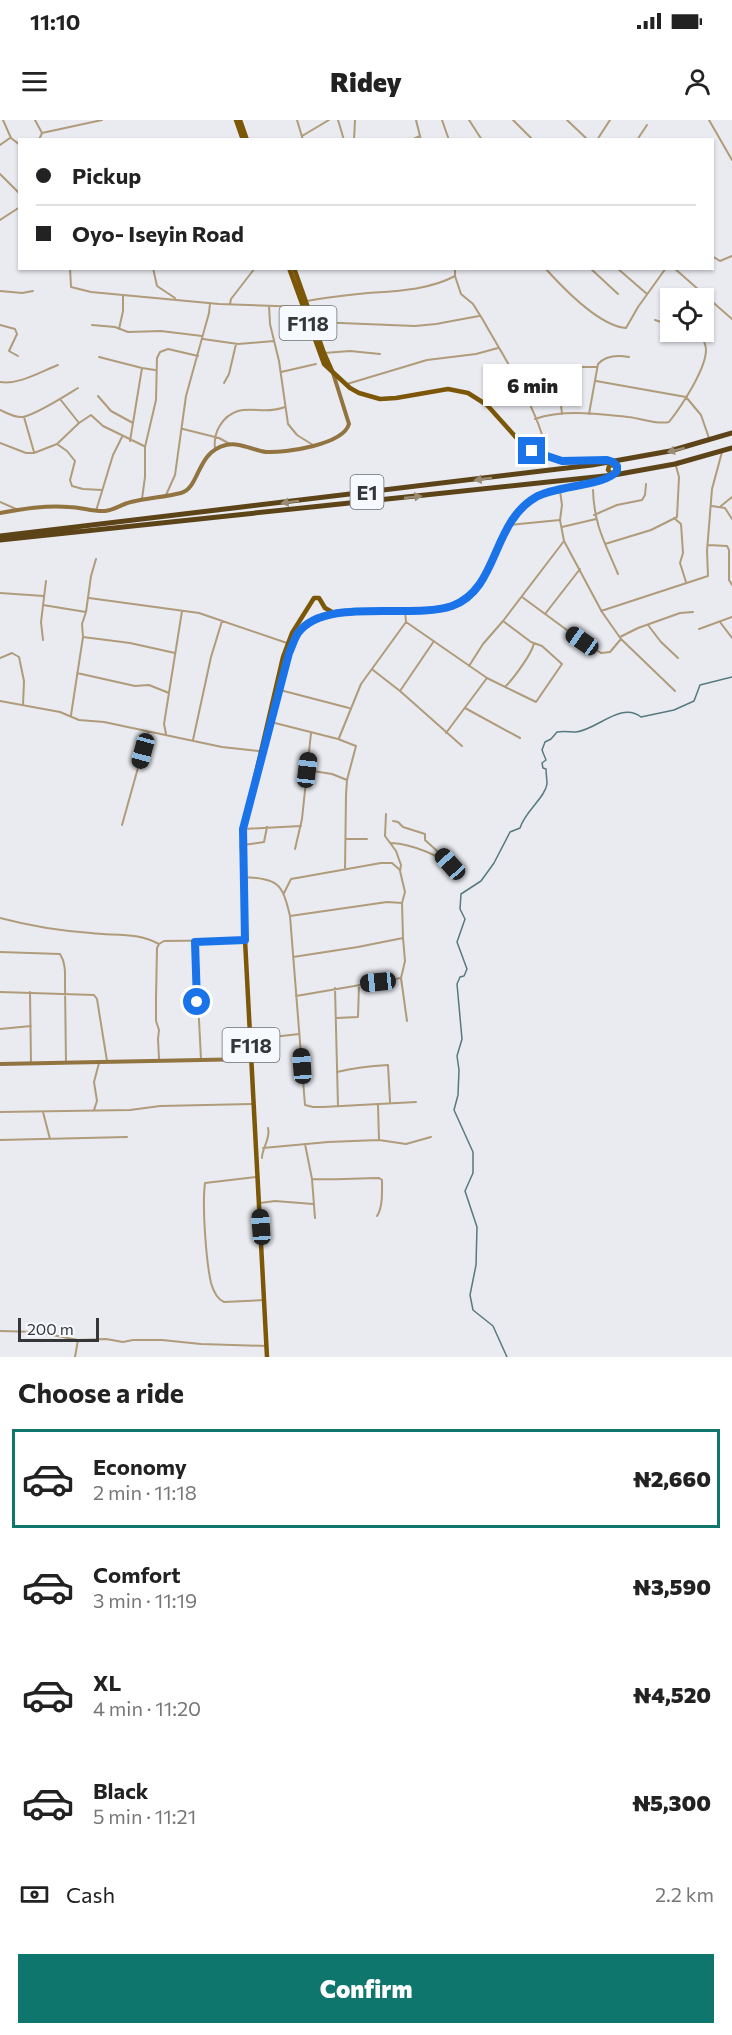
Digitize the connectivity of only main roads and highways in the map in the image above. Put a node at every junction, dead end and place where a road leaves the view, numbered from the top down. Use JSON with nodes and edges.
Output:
{"nodes":[{"id":1,"x":238,"y":120,"type":"edge"},
{"id":2,"x":242,"y":138,"type":"edge"},
{"id":3,"x":246,"y":138,"type":"edge"},
{"id":4,"x":290,"y":270,"type":"edge"},
{"id":5,"x":295,"y":270,"type":"edge"},
{"id":6,"x":333,"y":373,"type":"junction"},
{"id":7,"x":732,"y":433,"type":"edge"},
{"id":8,"x":729,"y":451,"type":"edge"},
{"id":9,"x":610,"y":469,"type":"junction"},
{"id":10,"x":0,"y":536,"type":"edge"},
{"id":11,"x":0,"y":540,"type":"edge"},
{"id":12,"x":334,"y":614,"type":"junction"},
{"id":13,"x":266,"y":735,"type":"junction"},
{"id":14,"x":267,"y":1357,"type":"edge"}],
"edges":[{"from":1,"to":2,"type":"main road"},
{"from":1,"to":3,"type":"main road"},
{"from":4,"to":6,"type":"main road","number":"F118"},
{"from":5,"to":6,"type":"main road","number":"F118"},
{"from":6,"to":9,"type":"main road","number":"F118"},
{"from":7,"to":9,"type":"highway","number":"E1","one_way":true},
{"from":8,"to":9,"type":"highway","number":"E1"},
{"from":9,"to":10,"type":"highway","number":"E1","one_way":true},
{"from":11,"to":9,"type":"highway","number":"E1","one_way":true},
{"from":9,"to":12,"type":"main road","number":"F118"},
{"from":12,"to":13,"type":"main road","number":"F118"},
{"from":12,"to":13,"type":"main road","number":"F118"},
{"from":13,"to":14,"type":"main road","number":"F118"}]}
